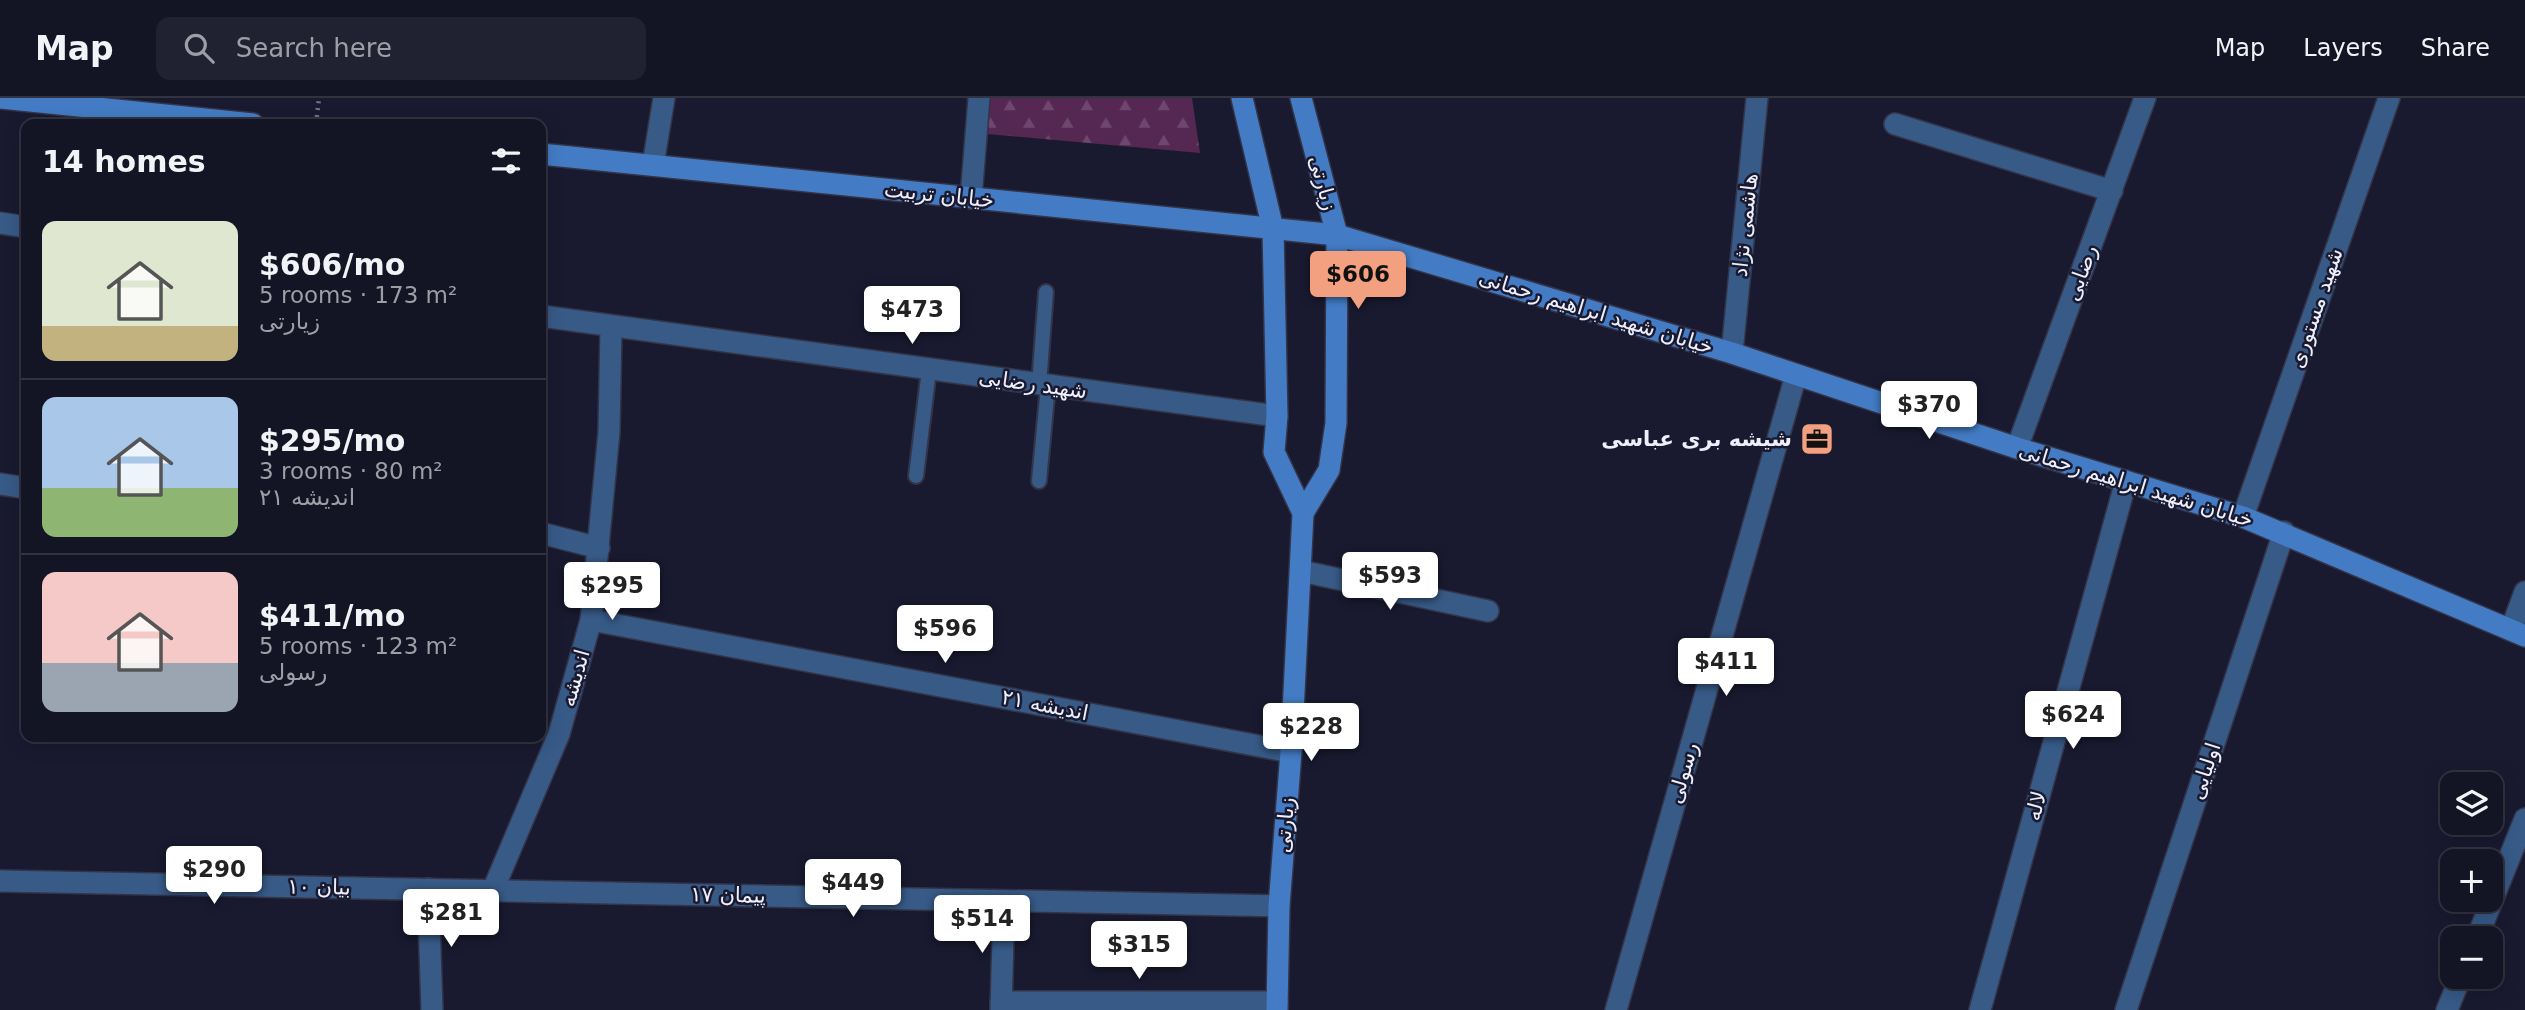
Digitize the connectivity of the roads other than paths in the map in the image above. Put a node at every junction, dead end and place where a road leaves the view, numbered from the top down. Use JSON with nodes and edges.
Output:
{"nodes":[{"id":1,"x":0,"y":98,"type":"edge"},
{"id":2,"x":664,"y":98,"type":"edge"},
{"id":3,"x":979,"y":98,"type":"edge"},
{"id":4,"x":1242,"y":98,"type":"edge"},
{"id":5,"x":1301,"y":98,"type":"edge"},
{"id":6,"x":1757,"y":98,"type":"edge"},
{"id":7,"x":2145,"y":98,"type":"edge"},
{"id":8,"x":2389,"y":98,"type":"edge"},
{"id":9,"x":204,"y":119,"type":"edge"},
{"id":10,"x":1895,"y":124,"type":"dead end"},
{"id":11,"x":546,"y":155,"type":"edge"},
{"id":12,"x":653,"y":166,"type":"junction"},
{"id":13,"x":2112,"y":191,"type":"junction"},
{"id":14,"x":971,"y":198,"type":"junction"},
{"id":15,"x":0,"y":223,"type":"edge"},
{"id":16,"x":21,"y":226,"type":"edge"},
{"id":17,"x":1273,"y":229,"type":"junction"},
{"id":18,"x":1337,"y":235,"type":"junction"},
{"id":19,"x":1046,"y":292,"type":"dead end"},
{"id":20,"x":546,"y":317,"type":"edge"},
{"id":21,"x":611,"y":328,"type":"junction"},
{"id":22,"x":1732,"y":353,"type":"junction"},
{"id":23,"x":929,"y":370,"type":"junction"},
{"id":24,"x":1796,"y":374,"type":"junction"},
{"id":25,"x":1043,"y":385,"type":"junction"},
{"id":26,"x":1277,"y":416,"type":"junction"},
{"id":27,"x":2017,"y":448,"type":"junction"},
{"id":28,"x":916,"y":476,"type":"dead end"},
{"id":29,"x":1038,"y":481,"type":"dead end"},
{"id":30,"x":2126,"y":481,"type":"junction"},
{"id":31,"x":0,"y":484,"type":"edge"},
{"id":32,"x":21,"y":487,"type":"edge"},
{"id":33,"x":1303,"y":513,"type":"junction"},
{"id":34,"x":2243,"y":517,"type":"junction"},
{"id":35,"x":2284,"y":532,"type":"junction"},
{"id":36,"x":546,"y":534,"type":"edge"},
{"id":37,"x":599,"y":548,"type":"junction"},
{"id":38,"x":1301,"y":571,"type":"junction"},
{"id":39,"x":2525,"y":592,"type":"edge"},
{"id":40,"x":1488,"y":611,"type":"dead end"},
{"id":41,"x":592,"y":620,"type":"junction"},
{"id":42,"x":2518,"y":633,"type":"edge"},
{"id":43,"x":1291,"y":752,"type":"junction"},
{"id":44,"x":2525,"y":819,"type":"edge"},
{"id":45,"x":0,"y":881,"type":"edge"},
{"id":46,"x":428,"y":889,"type":"junction"},
{"id":47,"x":493,"y":890,"type":"junction"},
{"id":48,"x":1004,"y":901,"type":"junction"},
{"id":49,"x":1279,"y":906,"type":"junction"},
{"id":50,"x":2482,"y":926,"type":"edge"},
{"id":51,"x":2456,"y":989,"type":"edge"},
{"id":52,"x":1001,"y":1006,"type":"edge"},
{"id":53,"x":1277,"y":1006,"type":"edge"},
{"id":54,"x":432,"y":1010,"type":"edge"},
{"id":55,"x":1616,"y":1010,"type":"edge"},
{"id":56,"x":1980,"y":1010,"type":"edge"},
{"id":57,"x":2126,"y":1010,"type":"edge"},
{"id":58,"x":2447,"y":1010,"type":"edge"}],
"edges":[{"from":1,"to":9,"type":"street"},
{"from":2,"to":12,"type":"street"},
{"from":3,"to":14,"type":"street"},
{"from":4,"to":17,"type":"street","name":"زیارتی"},
{"from":5,"to":18,"type":"street","name":"زیارتی"},
{"from":6,"to":22,"type":"street","name":"هاشمی نژاد"},
{"from":7,"to":13,"type":"street","name":"رضایی"},
{"from":8,"to":34,"type":"street","name":"شهید مستوری"},
{"from":10,"to":13,"type":"street"},
{"from":11,"to":12,"type":"street","name":"خیابان تربیت"},
{"from":12,"to":14,"type":"street","name":"خیابان تربیت"},
{"from":13,"to":27,"type":"street","name":"رضایی"},
{"from":14,"to":17,"type":"street","name":"خیابان تربیت"},
{"from":15,"to":16,"type":"street"},
{"from":17,"to":18,"type":"street","name":"خیابان تربیت"},
{"from":17,"to":26,"type":"street","name":"زیارتی"},
{"from":18,"to":22,"type":"street","name":"خیابان شهید ابراهیم رحمانی"},
{"from":18,"to":33,"type":"street","name":"زیارتی"},
{"from":19,"to":25,"type":"lane"},
{"from":20,"to":21,"type":"street","name":"شهید رضایی"},
{"from":21,"to":23,"type":"street","name":"شهید رضایی"},
{"from":21,"to":37,"type":"street","name":"اندیشه"},
{"from":22,"to":24,"type":"street","name":"خیابان شهید ابراهیم رحمانی"},
{"from":23,"to":25,"type":"street","name":"شهید رضایی"},
{"from":23,"to":28,"type":"lane"},
{"from":24,"to":27,"type":"street","name":"خیابان شهید ابراهیم رحمانی"},
{"from":24,"to":55,"type":"street","name":"رسولی"},
{"from":25,"to":26,"type":"street","name":"شهید رضایی"},
{"from":25,"to":29,"type":"lane"},
{"from":26,"to":33,"type":"street","name":"زیارتی"},
{"from":27,"to":30,"type":"street","name":"خیابان شهید ابراهیم رحمانی"},
{"from":30,"to":34,"type":"street","name":"خیابان شهید ابراهیم رحمانی"},
{"from":30,"to":56,"type":"street","name":"لاله"},
{"from":31,"to":32,"type":"street"},
{"from":33,"to":38,"type":"street","name":"زیارتی"},
{"from":34,"to":35,"type":"street","name":"خیابان شهید ابراهیم رحمانی"},
{"from":35,"to":42,"type":"street","name":"خیابان شهید ابراهیم رحمانی"},
{"from":35,"to":57,"type":"street","name":"اولیایی"},
{"from":36,"to":37,"type":"street"},
{"from":37,"to":41,"type":"street","name":"اندیشه"},
{"from":38,"to":40,"type":"street"},
{"from":38,"to":43,"type":"street","name":"زیارتی"},
{"from":39,"to":42,"type":"street"},
{"from":41,"to":43,"type":"street","name":"اندیشه ۲۱"},
{"from":41,"to":47,"type":"street","name":"اندیشه"},
{"from":43,"to":49,"type":"street","name":"زیارتی"},
{"from":44,"to":50,"type":"street"},
{"from":45,"to":46,"type":"street","name":"بیان ۱۰"},
{"from":46,"to":47,"type":"street","name":"پیمان ۱۷"},
{"from":46,"to":54,"type":"street"},
{"from":47,"to":48,"type":"street","name":"پیمان ۱۷"},
{"from":48,"to":49,"type":"street","name":"پیمان ۱۷"},
{"from":48,"to":52,"type":"street"},
{"from":49,"to":53,"type":"street","name":"زیارتی"},
{"from":51,"to":58,"type":"street"},
{"from":52,"to":53,"type":"street"}]}
